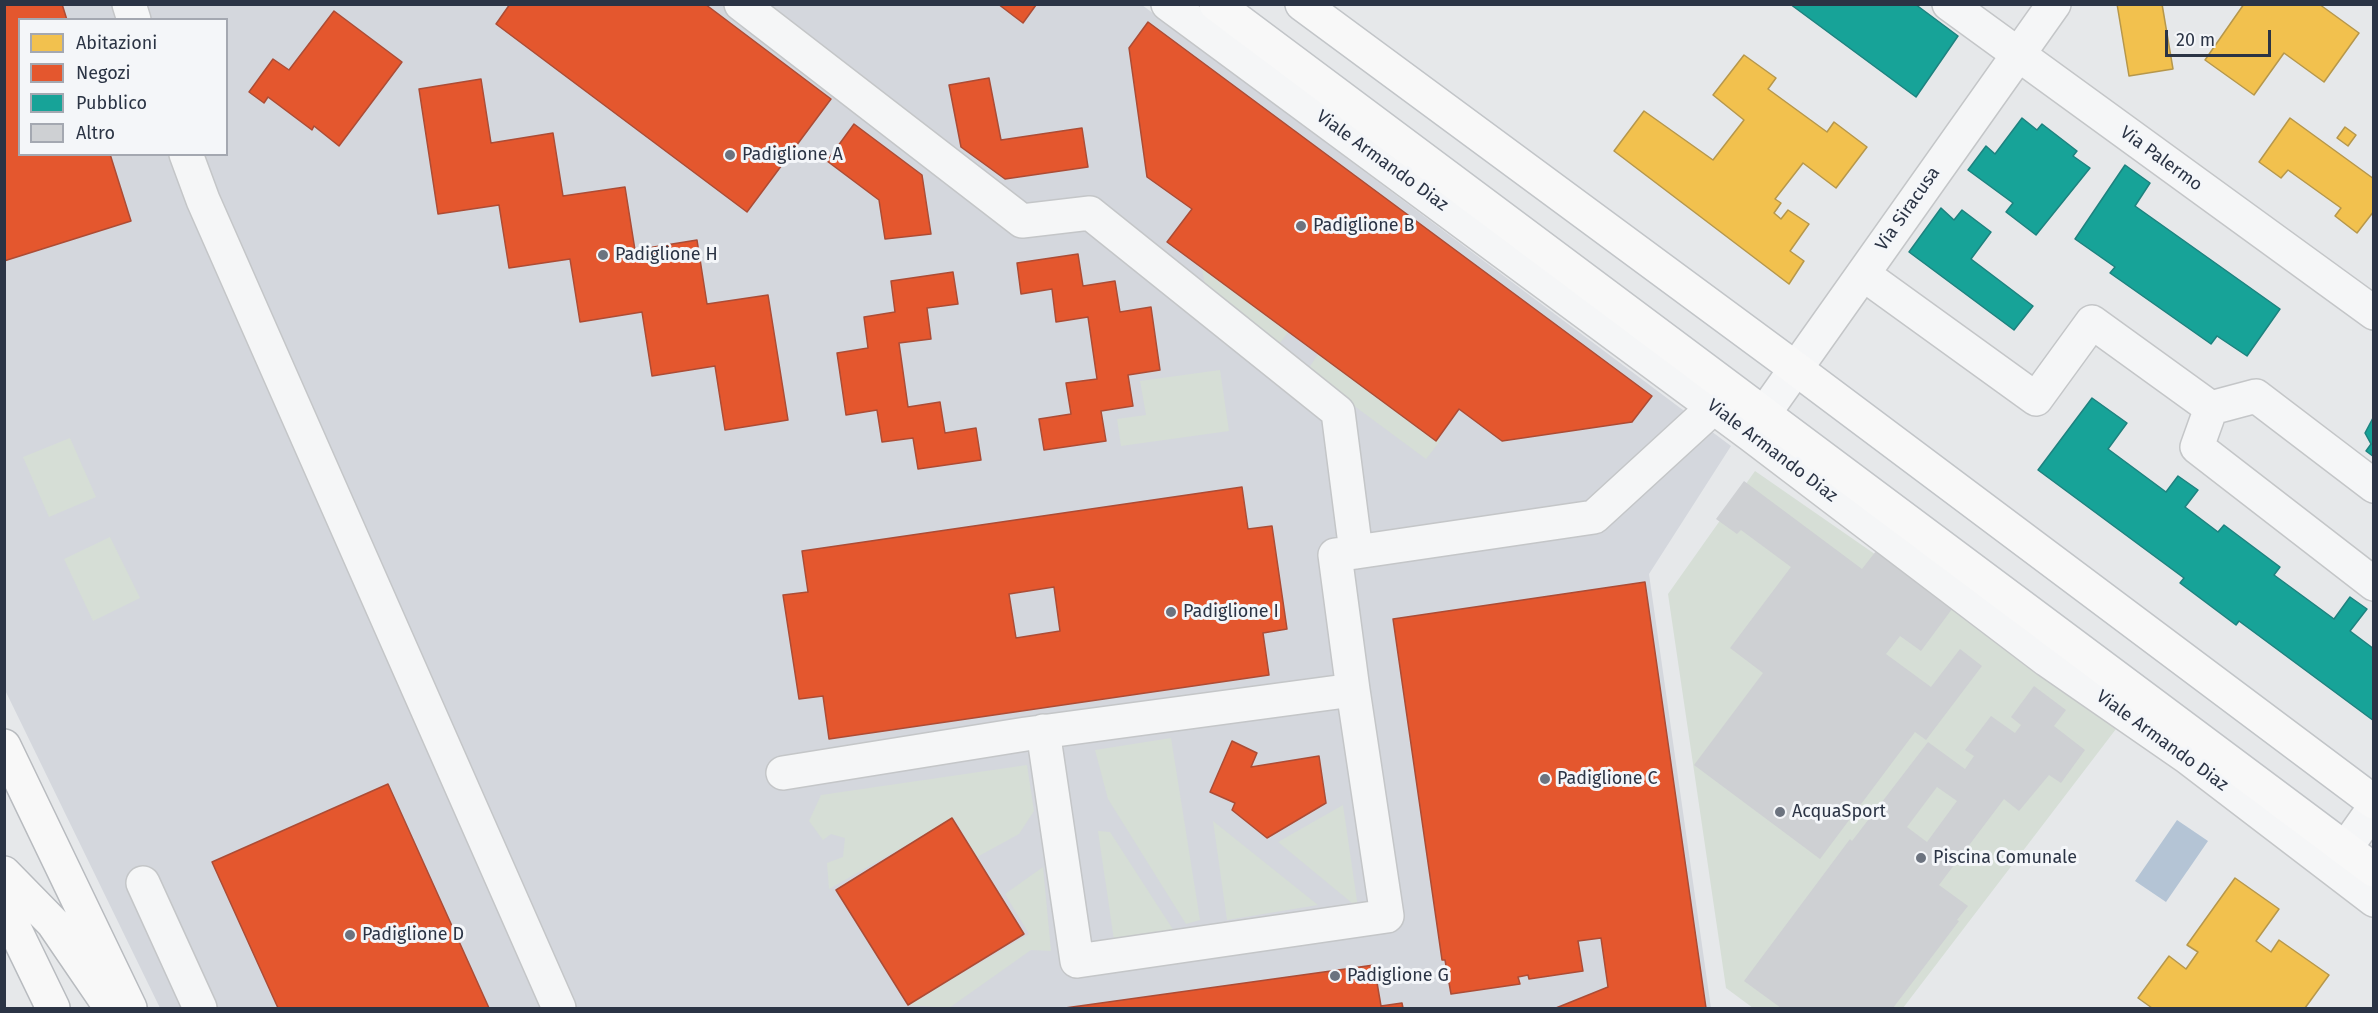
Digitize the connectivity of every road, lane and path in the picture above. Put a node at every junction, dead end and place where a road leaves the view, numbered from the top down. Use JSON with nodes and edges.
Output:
{"nodes":[{"id":1,"x":741,"y":4,"type":"edge"},
{"id":2,"x":1168,"y":4,"type":"edge"},
{"id":3,"x":1216,"y":4,"type":"edge"},
{"id":4,"x":1302,"y":4,"type":"edge"},
{"id":5,"x":1949,"y":4,"type":"edge"},
{"id":6,"x":2054,"y":4,"type":"edge"},
{"id":7,"x":2018,"y":55,"type":"junction"},
{"id":8,"x":187,"y":156,"type":"edge"},
{"id":9,"x":1863,"y":273,"type":"junction"},
{"id":10,"x":2373,"y":313,"type":"edge"},
{"id":11,"x":1795,"y":368,"type":"junction"},
{"id":12,"x":1714,"y":407,"type":"junction"},
{"id":13,"x":2211,"y":408,"type":"junction"},
{"id":14,"x":1764,"y":415,"type":"junction"},
{"id":15,"x":2373,"y":486,"type":"edge"},
{"id":16,"x":1356,"y":552,"type":"junction"},
{"id":17,"x":2373,"y":584,"type":"edge"},
{"id":18,"x":1353,"y":690,"type":"junction"},
{"id":19,"x":1043,"y":731,"type":"junction"},
{"id":20,"x":4,"y":746,"type":"edge"},
{"id":21,"x":783,"y":773,"type":"dead end"},
{"id":22,"x":2373,"y":802,"type":"edge"},
{"id":23,"x":2373,"y":808,"type":"edge"},
{"id":24,"x":2345,"y":849,"type":"junction"},
{"id":25,"x":2373,"y":870,"type":"edge"},
{"id":26,"x":4,"y":873,"type":"edge"},
{"id":27,"x":143,"y":883,"type":"dead end"},
{"id":28,"x":2373,"y":900,"type":"edge"},
{"id":29,"x":4,"y":908,"type":"edge"},
{"id":30,"x":53,"y":1008,"type":"edge"},
{"id":31,"x":111,"y":1008,"type":"edge"},
{"id":32,"x":130,"y":1008,"type":"edge"},
{"id":33,"x":200,"y":1008,"type":"edge"},
{"id":34,"x":559,"y":1008,"type":"edge"}],
"edges":[{"from":1,"to":16,"type":"street"},
{"from":2,"to":12,"type":"street","name":"Viale Armando Diaz"},
{"from":3,"to":14,"type":"main road","name":"Viale Armando Diaz"},
{"from":4,"to":11,"type":"main road"},
{"from":5,"to":7,"type":"street","name":"Via Palermo"},
{"from":6,"to":7,"type":"street","name":"Via Siracusa"},
{"from":7,"to":9,"type":"street","name":"Via Siracusa"},
{"from":7,"to":10,"type":"street","name":"Via Palermo"},
{"from":8,"to":34,"type":"street"},
{"from":9,"to":11,"type":"street","name":"Via Siracusa"},
{"from":9,"to":13,"type":"street"},
{"from":11,"to":14,"type":"street","name":"Via Siracusa"},
{"from":11,"to":22,"type":"main road"},
{"from":12,"to":16,"type":"street"},
{"from":12,"to":28,"type":"street","name":"Viale Armando Diaz"},
{"from":13,"to":15,"type":"street"},
{"from":13,"to":17,"type":"street"},
{"from":14,"to":24,"type":"main road","name":"Viale Armando Diaz"},
{"from":16,"to":18,"type":"street"},
{"from":18,"to":19,"type":"street"},
{"from":18,"to":19,"type":"street"},
{"from":19,"to":21,"type":"street"},
{"from":20,"to":32,"type":"main road"},
{"from":23,"to":24,"type":"street"},
{"from":24,"to":25,"type":"main road","name":"Viale Armando Diaz"},
{"from":26,"to":31,"type":"main road"},
{"from":27,"to":33,"type":"street"},
{"from":29,"to":30,"type":"main road"}]}
